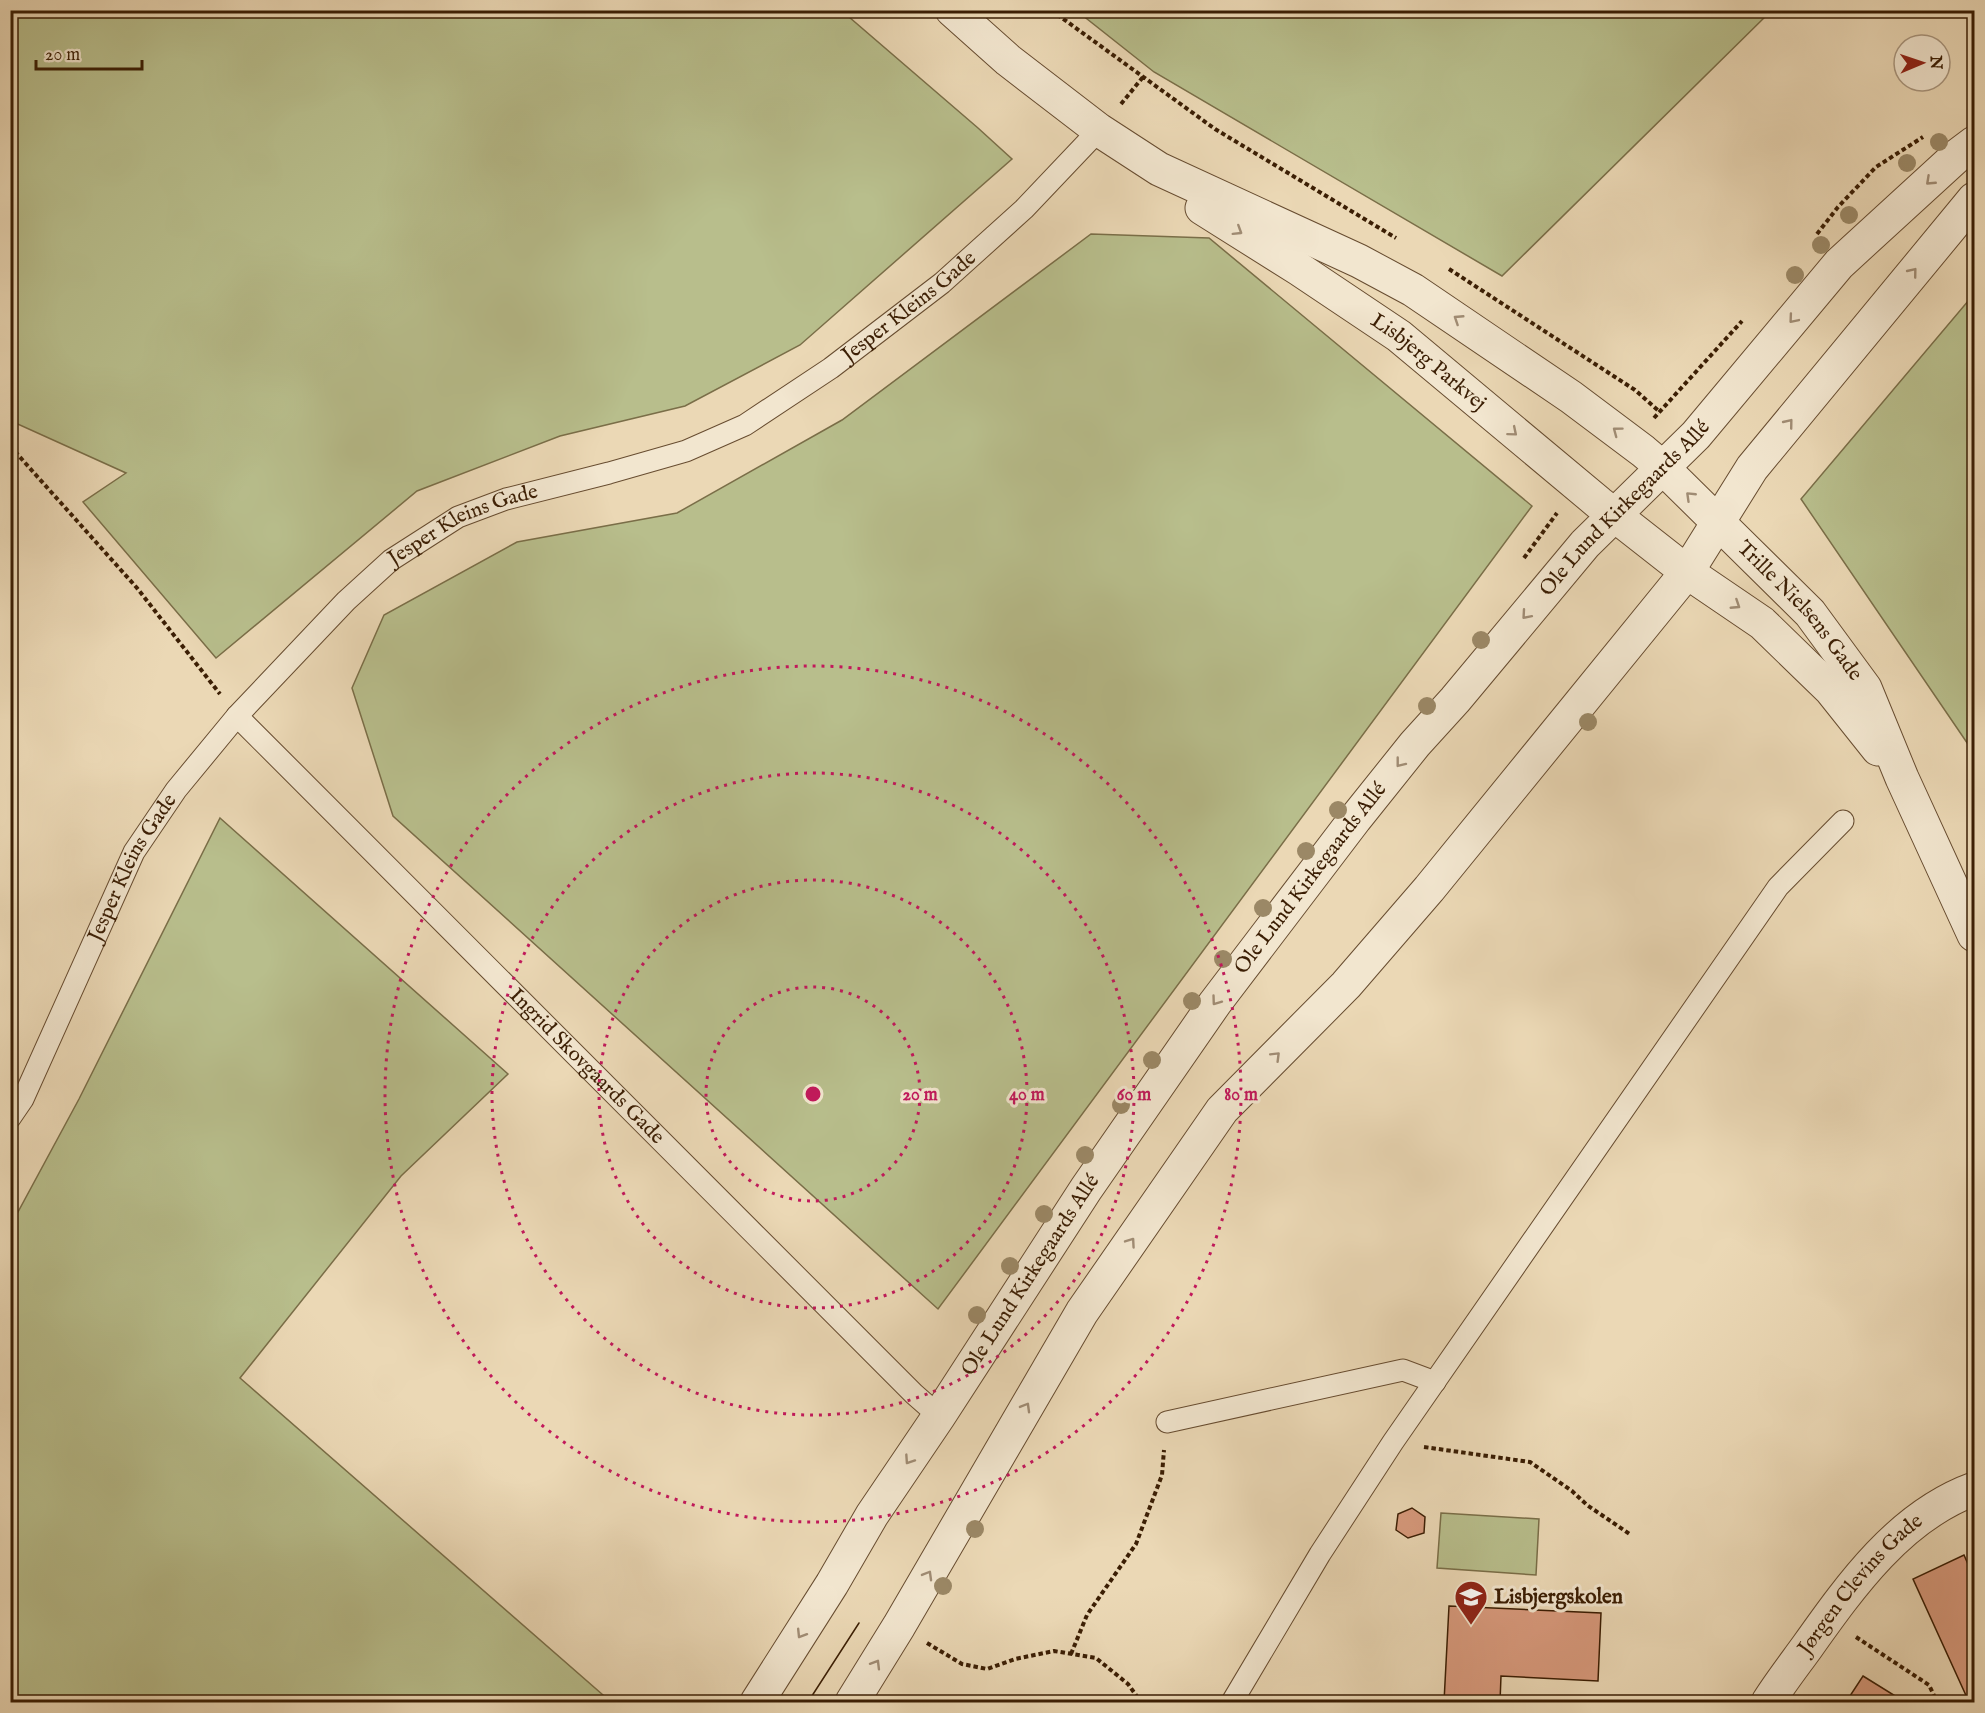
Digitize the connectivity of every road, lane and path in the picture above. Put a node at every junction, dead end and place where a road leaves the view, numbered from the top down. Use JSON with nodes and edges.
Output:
{"nodes":[{"id":1,"x":952,"y":10,"type":"edge"},
{"id":2,"x":1051,"y":10,"type":"edge"},
{"id":3,"x":1099,"y":130,"type":"junction"},
{"id":4,"x":1927,"y":135,"type":"dead end"},
{"id":5,"x":1974,"y":143,"type":"edge"},
{"id":6,"x":1159,"y":169,"type":"junction"},
{"id":7,"x":1974,"y":199,"type":"edge"},
{"id":8,"x":1812,"y":240,"type":"dead end"},
{"id":9,"x":1403,"y":242,"type":"dead end"},
{"id":10,"x":1442,"y":265,"type":"dead end"},
{"id":11,"x":1746,"y":317,"type":"dead end"},
{"id":12,"x":10,"y":446,"type":"edge"},
{"id":13,"x":1663,"y":468,"type":"junction"},
{"id":14,"x":1616,"y":516,"type":"junction"},
{"id":15,"x":1718,"y":523,"type":"junction"},
{"id":16,"x":1687,"y":572,"type":"junction"},
{"id":17,"x":237,"y":716,"type":"junction"},
{"id":18,"x":1902,"y":778,"type":"junction"},
{"id":19,"x":1843,"y":821,"type":"dead end"},
{"id":20,"x":1974,"y":935,"type":"edge"},
{"id":21,"x":10,"y":1118,"type":"edge"},
{"id":22,"x":1435,"y":1382,"type":"junction"},
{"id":23,"x":939,"y":1416,"type":"junction"},
{"id":24,"x":1167,"y":1422,"type":"joint"},
{"id":25,"x":1393,"y":1442,"type":"junction"},
{"id":26,"x":1974,"y":1489,"type":"edge"},
{"id":27,"x":1631,"y":1535,"type":"dead end"},
{"id":28,"x":1827,"y":1618,"type":"junction"},
{"id":29,"x":900,"y":1626,"type":"junction"},
{"id":30,"x":1071,"y":1654,"type":"junction"},
{"id":31,"x":1771,"y":1698,"type":"edge"},
{"id":32,"x":757,"y":1702,"type":"edge"},
{"id":33,"x":852,"y":1702,"type":"edge"},
{"id":34,"x":1142,"y":1702,"type":"edge"},
{"id":35,"x":1232,"y":1702,"type":"edge"},
{"id":36,"x":1937,"y":1702,"type":"edge"}],
"edges":[{"from":1,"to":3,"type":"street","name":"Lisbjerg Parkvej"},
{"from":2,"to":9,"type":"path"},
{"from":3,"to":6,"type":"street","name":"Lisbjerg Parkvej"},
{"from":3,"to":17,"type":"lane","name":"Jesper Kleins Gade"},
{"from":4,"to":8,"type":"path"},
{"from":5,"to":13,"type":"street","name":"Ole Lund Kirkegaards Allé","one_way":true},
{"from":13,"to":6,"type":"street","name":"Lisbjerg Parkvej","one_way":true},
{"from":6,"to":14,"type":"street","name":"Lisbjerg Parkvej","one_way":true},
{"from":15,"to":7,"type":"street","one_way":true},
{"from":10,"to":11,"type":"path"},
{"from":12,"to":17,"type":"path"},
{"from":13,"to":14,"type":"street","name":"Ole Lund Kirkegaards Allé"},
{"from":15,"to":13,"type":"street","name":"Trille Nielsens Gade","one_way":true},
{"from":14,"to":16,"type":"street","name":"Lisbjerg Parkvej"},
{"from":14,"to":23,"type":"street","name":"Ole Lund Kirkegaards Allé","one_way":true},
{"from":15,"to":16,"type":"street"},
{"from":15,"to":18,"type":"street","name":"Trille Nielsens Gade"},
{"from":16,"to":18,"type":"street","name":"Trille Nielsens Gade","one_way":true},
{"from":29,"to":16,"type":"street","one_way":true},
{"from":17,"to":21,"type":"lane","name":"Jesper Kleins Gade"},
{"from":17,"to":23,"type":"lane","name":"Ingrid Skovgaards Gade"},
{"from":18,"to":20,"type":"street","name":"Trille Nielsens Gade"},
{"from":19,"to":22,"type":"lane"},
{"from":22,"to":24,"type":"lane"},
{"from":22,"to":25,"type":"lane"},
{"from":23,"to":32,"type":"street","name":"Ole Lund Kirkegaards Allé","one_way":true},
{"from":24,"to":30,"type":"path"},
{"from":25,"to":27,"type":"path"},
{"from":25,"to":35,"type":"lane"},
{"from":26,"to":28,"type":"street","name":"Jørgen Clevins Gade"},
{"from":28,"to":31,"type":"street","name":"Jørgen Clevins Gade"},
{"from":28,"to":36,"type":"path"},
{"from":29,"to":30,"type":"path"},
{"from":33,"to":29,"type":"street","one_way":true},
{"from":30,"to":34,"type":"path"}]}
